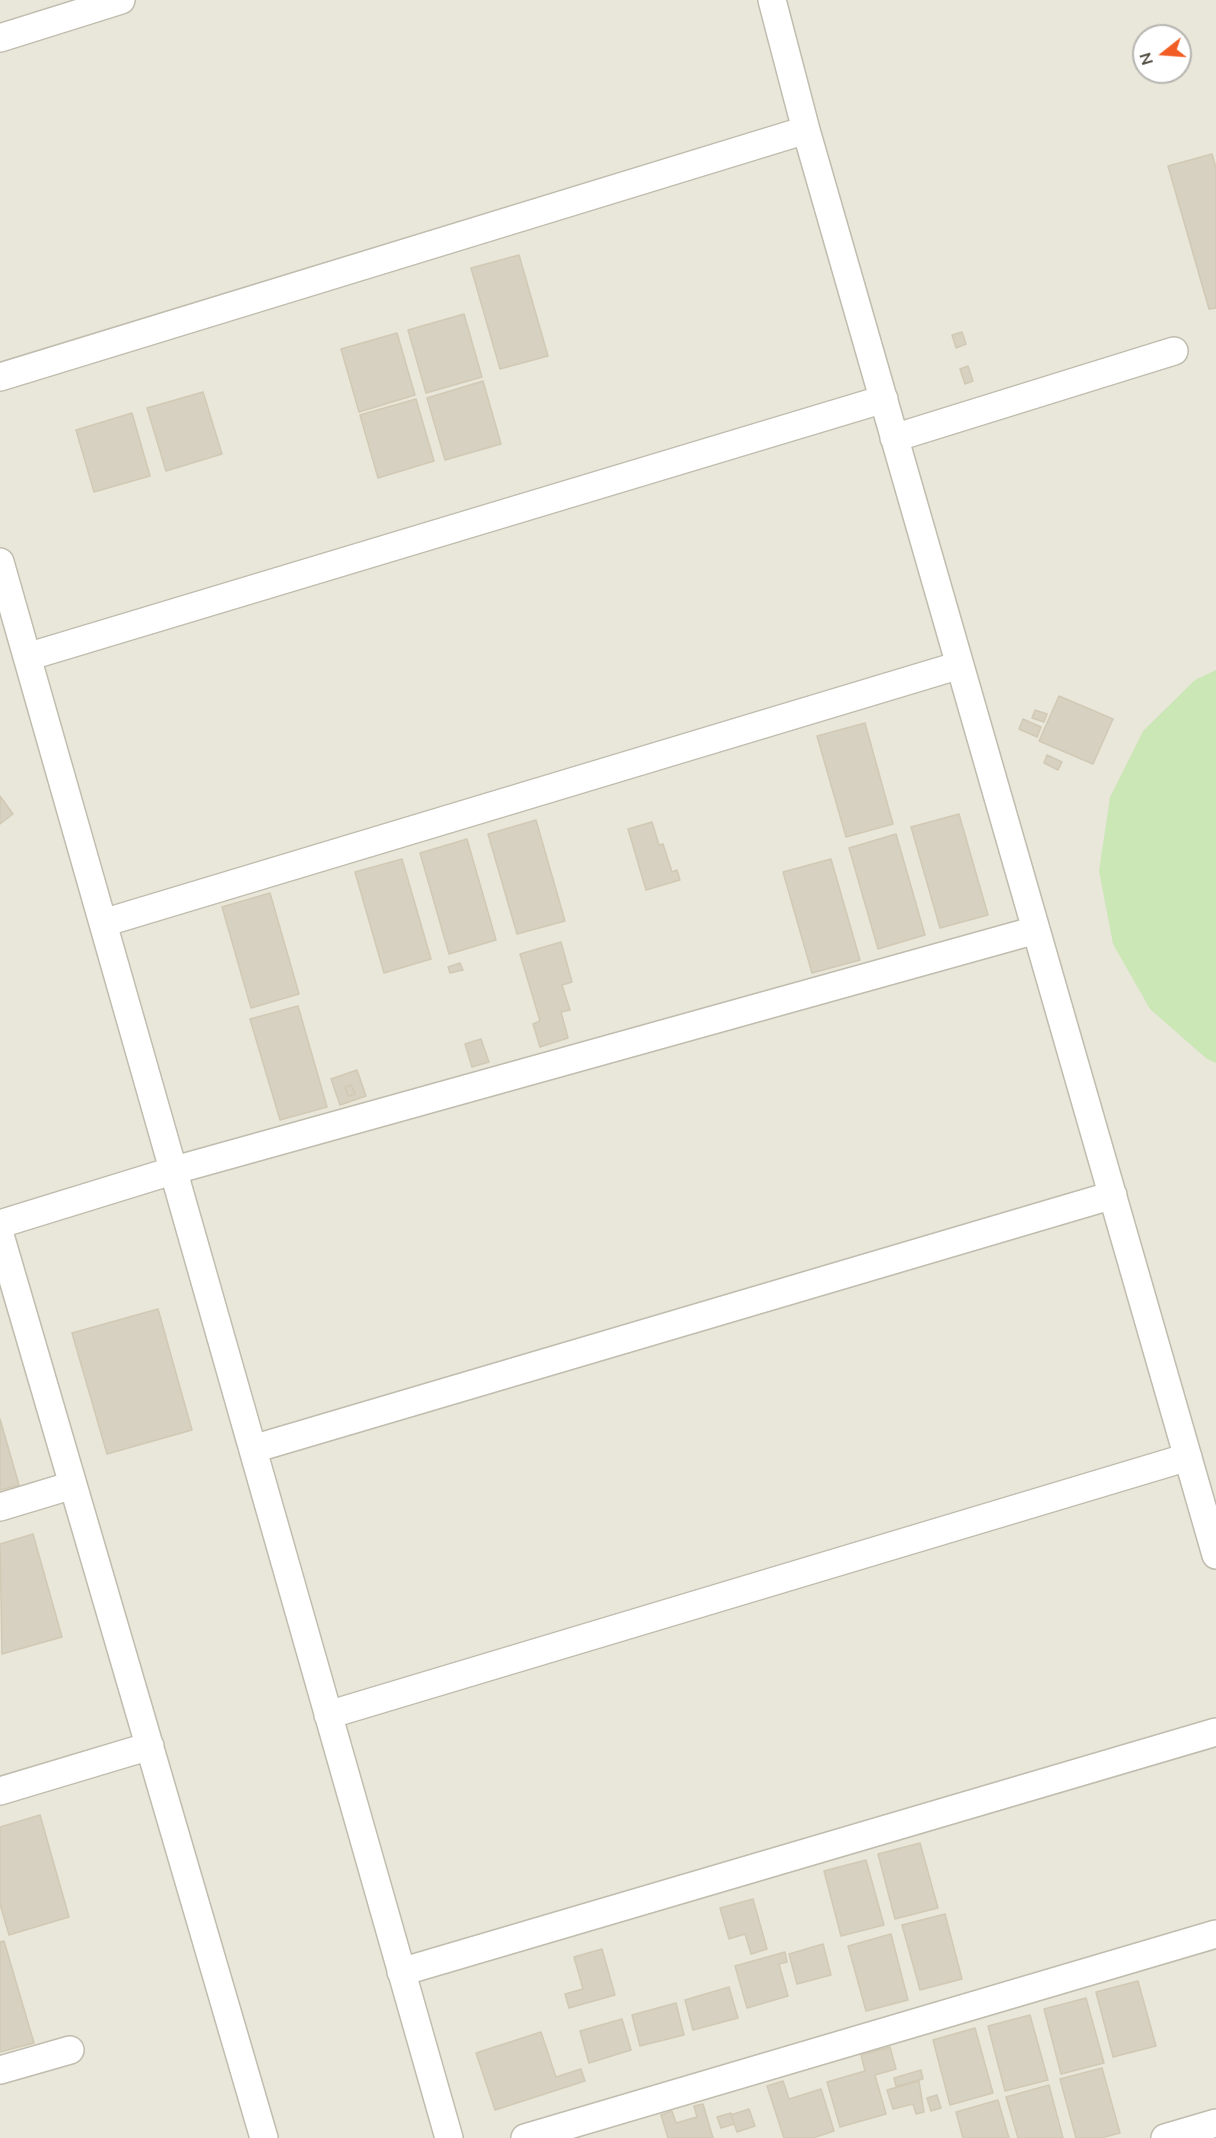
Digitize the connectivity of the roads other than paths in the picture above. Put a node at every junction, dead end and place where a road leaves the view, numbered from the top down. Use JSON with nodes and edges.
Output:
{"nodes":[{"id":1,"x":121,"y":0,"type":"edge"},
{"id":2,"x":772,"y":0,"type":"edge"},
{"id":3,"x":0,"y":38,"type":"edge"},
{"id":4,"x":806,"y":130,"type":"junction"},
{"id":5,"x":1174,"y":351,"type":"dead end"},
{"id":6,"x":0,"y":377,"type":"edge"},
{"id":7,"x":884,"y":399,"type":"junction"},
{"id":8,"x":894,"y":438,"type":"junction"},
{"id":9,"x":0,"y":562,"type":"edge"},
{"id":10,"x":27,"y":657,"type":"junction"},
{"id":11,"x":960,"y":665,"type":"junction"},
{"id":12,"x":103,"y":922,"type":"junction"},
{"id":13,"x":1036,"y":930,"type":"junction"},
{"id":14,"x":175,"y":1170,"type":"junction"},
{"id":15,"x":1113,"y":1196,"type":"junction"},
{"id":16,"x":0,"y":1224,"type":"edge"},
{"id":17,"x":0,"y":1235,"type":"edge"},
{"id":18,"x":253,"y":1449,"type":"junction"},
{"id":19,"x":1188,"y":1457,"type":"junction"},
{"id":20,"x":73,"y":1485,"type":"junction"},
{"id":21,"x":0,"y":1507,"type":"edge"},
{"id":22,"x":1216,"y":1555,"type":"edge"},
{"id":23,"x":328,"y":1715,"type":"junction"},
{"id":24,"x":1216,"y":1731,"type":"edge"},
{"id":25,"x":150,"y":1746,"type":"junction"},
{"id":26,"x":0,"y":1791,"type":"edge"},
{"id":27,"x":1216,"y":1934,"type":"edge"},
{"id":28,"x":401,"y":1972,"type":"junction"},
{"id":29,"x":70,"y":2050,"type":"dead end"},
{"id":30,"x":0,"y":2070,"type":"edge"},
{"id":31,"x":1216,"y":2123,"type":"edge"},
{"id":32,"x":264,"y":2138,"type":"edge"},
{"id":33,"x":449,"y":2138,"type":"edge"},
{"id":34,"x":525,"y":2138,"type":"edge"},
{"id":35,"x":1165,"y":2138,"type":"edge"}],
"edges":[{"from":1,"to":3,"type":"street"},
{"from":2,"to":4,"type":"street"},
{"from":4,"to":6,"type":"street"},
{"from":4,"to":7,"type":"street"},
{"from":5,"to":8,"type":"street"},
{"from":7,"to":8,"type":"street"},
{"from":7,"to":10,"type":"street"},
{"from":8,"to":11,"type":"street"},
{"from":9,"to":10,"type":"street"},
{"from":10,"to":12,"type":"street"},
{"from":11,"to":12,"type":"street"},
{"from":11,"to":13,"type":"street"},
{"from":12,"to":14,"type":"street"},
{"from":13,"to":14,"type":"street"},
{"from":13,"to":15,"type":"street"},
{"from":14,"to":16,"type":"street"},
{"from":14,"to":18,"type":"street"},
{"from":15,"to":18,"type":"street"},
{"from":15,"to":19,"type":"street"},
{"from":17,"to":20,"type":"street"},
{"from":18,"to":23,"type":"street"},
{"from":19,"to":22,"type":"street"},
{"from":19,"to":23,"type":"street"},
{"from":20,"to":21,"type":"street"},
{"from":20,"to":25,"type":"street"},
{"from":23,"to":28,"type":"street"},
{"from":24,"to":28,"type":"street"},
{"from":25,"to":26,"type":"street"},
{"from":25,"to":32,"type":"street"},
{"from":27,"to":34,"type":"street"},
{"from":28,"to":33,"type":"street"},
{"from":29,"to":30,"type":"street"},
{"from":31,"to":35,"type":"street"}]}
